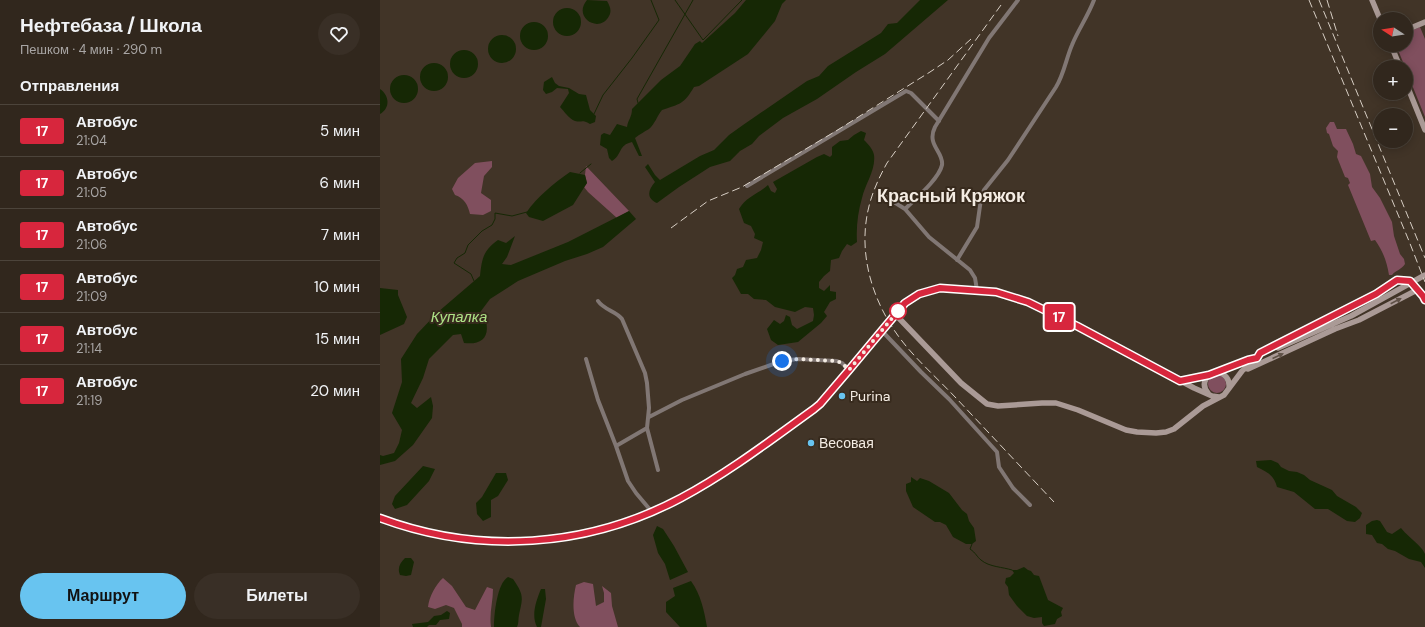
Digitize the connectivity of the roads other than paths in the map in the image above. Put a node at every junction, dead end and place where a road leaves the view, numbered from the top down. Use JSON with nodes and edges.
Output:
{"nodes":[{"id":1,"x":1018,"y":0,"type":"edge"},
{"id":2,"x":1094,"y":0,"type":"edge"},
{"id":3,"x":1372,"y":0,"type":"edge"},
{"id":4,"x":1377,"y":12,"type":"edge"},
{"id":5,"x":1425,"y":22,"type":"edge"},
{"id":6,"x":1413,"y":27,"type":"edge"},
{"id":7,"x":1413,"y":100,"type":"edge"},
{"id":8,"x":939,"y":121,"type":"junction"},
{"id":9,"x":1425,"y":130,"type":"edge"},
{"id":10,"x":747,"y":186,"type":"dead end"},
{"id":11,"x":886,"y":197,"type":"dead end"},
{"id":12,"x":905,"y":209,"type":"junction"},
{"id":13,"x":957,"y":260,"type":"junction"},
{"id":14,"x":1425,"y":275,"type":"edge"},
{"id":15,"x":977,"y":290,"type":"junction"},
{"id":16,"x":1417,"y":290,"type":"junction"},
{"id":17,"x":1425,"y":300,"type":"edge"},
{"id":18,"x":598,"y":301,"type":"dead end"},
{"id":19,"x":895,"y":314,"type":"junction"},
{"id":20,"x":882,"y":331,"type":"junction"},
{"id":21,"x":1257,"y":358,"type":"junction"},
{"id":22,"x":586,"y":359,"type":"dead end"},
{"id":23,"x":849,"y":370,"type":"junction"},
{"id":24,"x":1242,"y":371,"type":"junction"},
{"id":25,"x":1212,"y":374,"type":"junction"},
{"id":26,"x":1180,"y":381,"type":"junction"},
{"id":27,"x":1228,"y":388,"type":"junction"},
{"id":28,"x":1208,"y":393,"type":"junction"},
{"id":29,"x":1219,"y":397,"type":"junction"},
{"id":30,"x":1203,"y":406,"type":"junction"},
{"id":31,"x":649,"y":417,"type":"junction"},
{"id":32,"x":647,"y":428,"type":"junction"},
{"id":33,"x":616,"y":446,"type":"junction"},
{"id":34,"x":658,"y":470,"type":"dead end"},
{"id":35,"x":1030,"y":505,"type":"dead end"},
{"id":36,"x":652,"y":512,"type":"junction"},
{"id":37,"x":380,"y":518,"type":"edge"}],
"edges":[{"from":1,"to":8,"type":"street"},
{"from":2,"to":13,"type":"street"},
{"from":3,"to":4,"type":"main road"},
{"from":5,"to":6,"type":"main road"},
{"from":7,"to":9,"type":"main road"},
{"from":8,"to":10,"type":"street"},
{"from":8,"to":12,"type":"street"},
{"from":11,"to":12,"type":"street"},
{"from":12,"to":13,"type":"street"},
{"from":13,"to":15,"type":"street"},
{"from":14,"to":21,"type":"main road"},
{"from":15,"to":19,"type":"main road"},
{"from":15,"to":26,"type":"main road"},
{"from":16,"to":17,"type":"main road"},
{"from":16,"to":21,"type":"main road"},
{"from":24,"to":16,"type":"main road","one_way":true},
{"from":18,"to":31,"type":"street"},
{"from":19,"to":20,"type":"main road"},
{"from":19,"to":30,"type":"main road"},
{"from":20,"to":23,"type":"main road"},
{"from":20,"to":35,"type":"street"},
{"from":21,"to":24,"type":"main road"},
{"from":21,"to":25,"type":"main road"},
{"from":22,"to":33,"type":"street"},
{"from":23,"to":31,"type":"street"},
{"from":23,"to":36,"type":"main road"},
{"from":24,"to":27,"type":"main road"},
{"from":25,"to":26,"type":"main road"},
{"from":25,"to":27,"type":"main road"},
{"from":25,"to":28,"type":"main road"},
{"from":26,"to":28,"type":"main road"},
{"from":27,"to":29,"type":"main road"},
{"from":28,"to":29,"type":"main road"},
{"from":28,"to":30,"type":"main road"},
{"from":29,"to":30,"type":"main road"},
{"from":31,"to":32,"type":"street"},
{"from":32,"to":33,"type":"street"},
{"from":32,"to":34,"type":"street"},
{"from":33,"to":36,"type":"street"},
{"from":36,"to":37,"type":"main road"}]}
